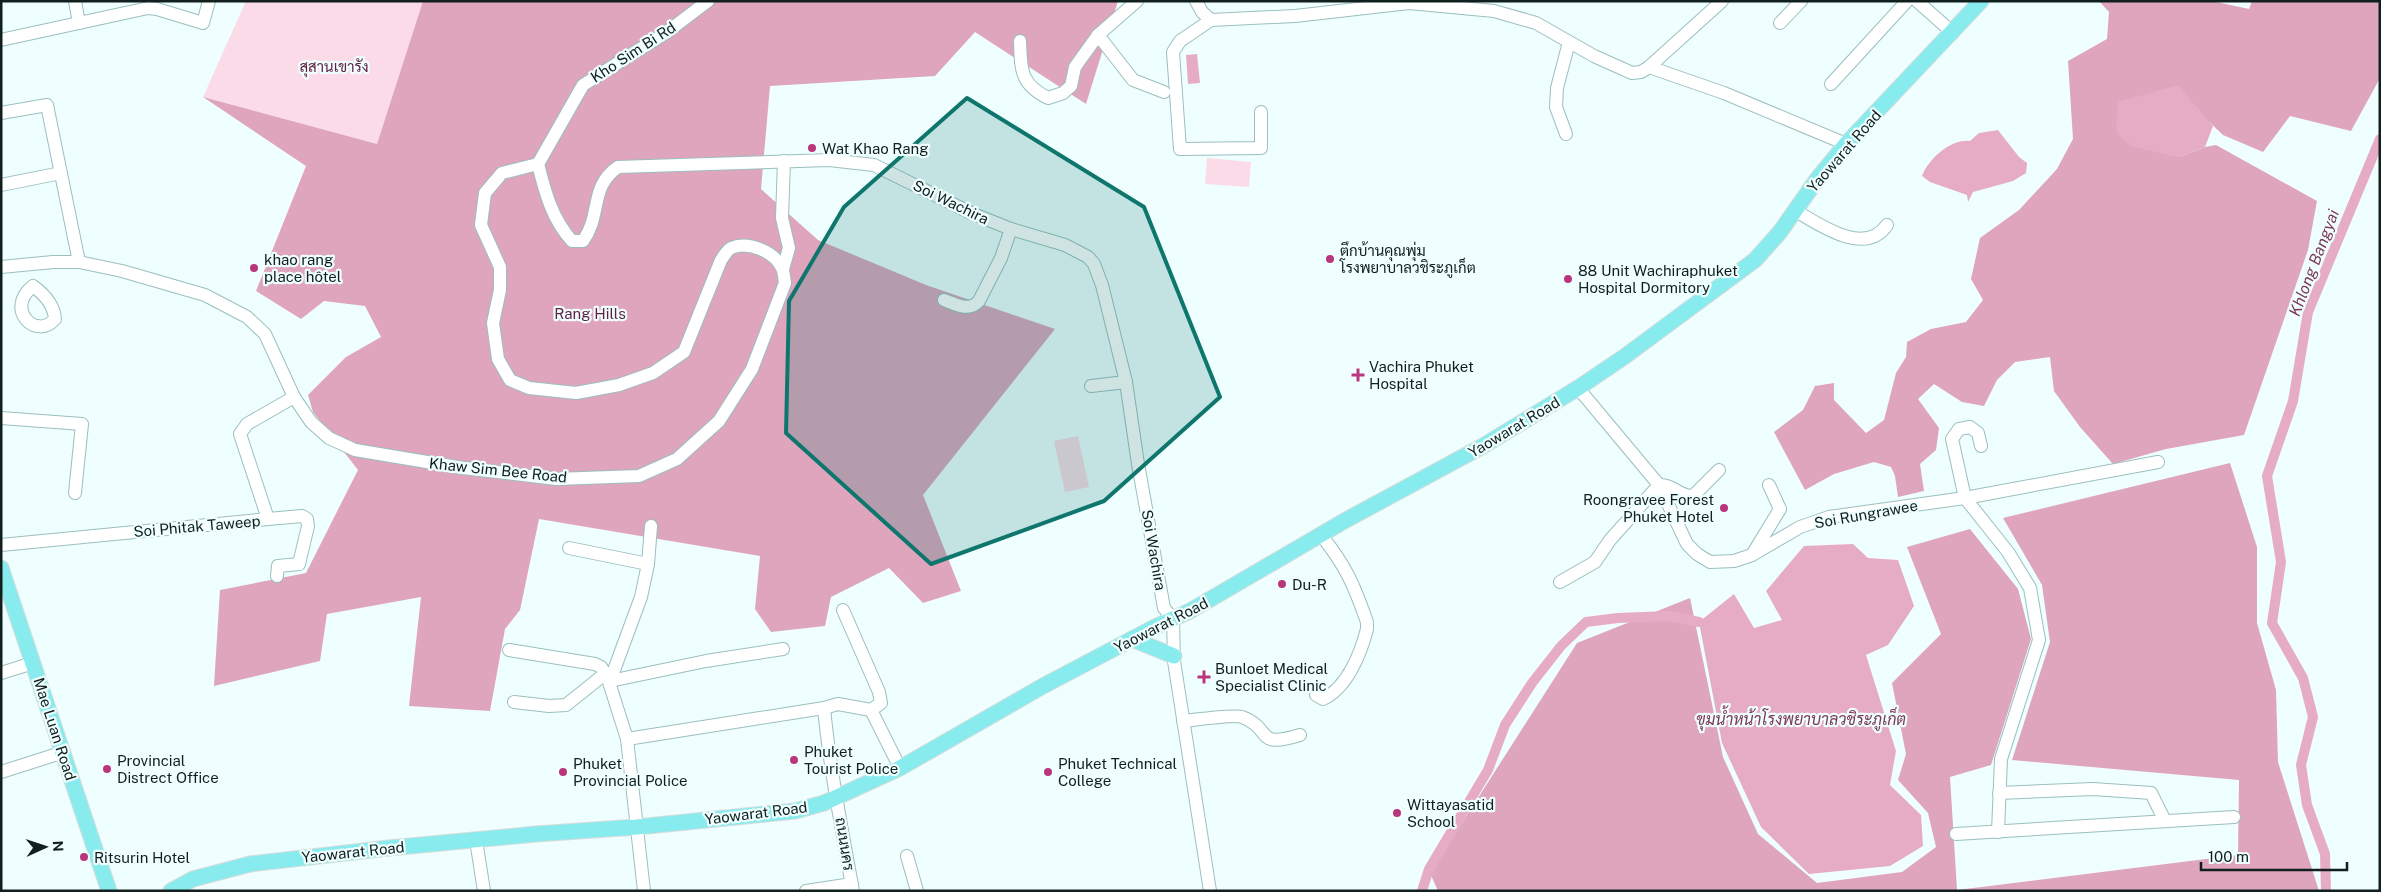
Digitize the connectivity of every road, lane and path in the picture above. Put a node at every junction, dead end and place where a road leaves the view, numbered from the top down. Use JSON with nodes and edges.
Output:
{"nodes":[{"id":1,"x":75,"y":1,"type":"edge"},
{"id":2,"x":209,"y":1,"type":"edge"},
{"id":3,"x":708,"y":1,"type":"edge"},
{"id":4,"x":1137,"y":1,"type":"edge"},
{"id":5,"x":1196,"y":1,"type":"edge"},
{"id":6,"x":1801,"y":1,"type":"edge"},
{"id":7,"x":1907,"y":1,"type":"edge"},
{"id":8,"x":1917,"y":1,"type":"edge"},
{"id":9,"x":1981,"y":1,"type":"edge"},
{"id":10,"x":1714,"y":4,"type":"edge"},
{"id":11,"x":159,"y":5,"type":"edge"},
{"id":12,"x":1495,"y":6,"type":"edge"},
{"id":13,"x":1211,"y":20,"type":"junction"},
{"id":14,"x":79,"y":23,"type":"junction"},
{"id":15,"x":1780,"y":23,"type":"dead end"},
{"id":16,"x":1953,"y":33,"type":"junction"},
{"id":17,"x":1098,"y":35,"type":"junction"},
{"id":18,"x":1,"y":40,"type":"edge"},
{"id":19,"x":1020,"y":41,"type":"dead end"},
{"id":20,"x":1569,"y":42,"type":"junction"},
{"id":21,"x":1649,"y":67,"type":"junction"},
{"id":22,"x":1831,"y":84,"type":"dead end"},
{"id":23,"x":1164,"y":92,"type":"dead end"},
{"id":24,"x":1261,"y":112,"type":"dead end"},
{"id":25,"x":1,"y":114,"type":"edge"},
{"id":26,"x":1566,"y":134,"type":"dead end"},
{"id":27,"x":1846,"y":144,"type":"junction"},
{"id":28,"x":784,"y":161,"type":"junction"},
{"id":29,"x":538,"y":164,"type":"junction"},
{"id":30,"x":61,"y":172,"type":"junction"},
{"id":31,"x":1,"y":185,"type":"edge"},
{"id":32,"x":1796,"y":210,"type":"junction"},
{"id":33,"x":1887,"y":225,"type":"dead end"},
{"id":34,"x":1011,"y":229,"type":"junction"},
{"id":35,"x":79,"y":262,"type":"junction"},
{"id":36,"x":27,"y":264,"type":"junction"},
{"id":37,"x":1,"y":267,"type":"edge"},
{"id":38,"x":783,"y":269,"type":"junction"},
{"id":39,"x":33,"y":286,"type":"dead end"},
{"id":40,"x":944,"y":300,"type":"dead end"},
{"id":41,"x":1126,"y":382,"type":"junction"},
{"id":42,"x":1091,"y":386,"type":"dead end"},
{"id":43,"x":1578,"y":388,"type":"junction"},
{"id":44,"x":294,"y":397,"type":"junction"},
{"id":45,"x":1,"y":418,"type":"edge"},
{"id":46,"x":1981,"y":446,"type":"dead end"},
{"id":47,"x":2158,"y":462,"type":"dead end"},
{"id":48,"x":1719,"y":470,"type":"dead end"},
{"id":49,"x":1659,"y":485,"type":"junction"},
{"id":50,"x":1769,"y":485,"type":"dead end"},
{"id":51,"x":75,"y":493,"type":"dead end"},
{"id":52,"x":1965,"y":498,"type":"junction"},
{"id":53,"x":268,"y":519,"type":"junction"},
{"id":54,"x":651,"y":526,"type":"dead end"},
{"id":55,"x":1321,"y":535,"type":"junction"},
{"id":56,"x":1,"y":545,"type":"edge"},
{"id":57,"x":569,"y":548,"type":"dead end"},
{"id":58,"x":1752,"y":555,"type":"junction"},
{"id":59,"x":648,"y":564,"type":"junction"},
{"id":60,"x":1,"y":569,"type":"edge"},
{"id":61,"x":278,"y":576,"type":"dead end"},
{"id":62,"x":1560,"y":582,"type":"dead end"},
{"id":63,"x":843,"y":610,"type":"dead end"},
{"id":64,"x":1173,"y":619,"type":"junction"},
{"id":65,"x":1132,"y":639,"type":"junction"},
{"id":66,"x":783,"y":649,"type":"dead end"},
{"id":67,"x":509,"y":650,"type":"dead end"},
{"id":68,"x":1174,"y":656,"type":"junction"},
{"id":69,"x":34,"y":663,"type":"junction"},
{"id":70,"x":1,"y":673,"type":"edge"},
{"id":71,"x":608,"y":677,"type":"junction"},
{"id":72,"x":1316,"y":695,"type":"dead end"},
{"id":73,"x":514,"y":702,"type":"dead end"},
{"id":74,"x":824,"y":708,"type":"junction"},
{"id":75,"x":871,"y":710,"type":"junction"},
{"id":76,"x":1183,"y":721,"type":"junction"},
{"id":77,"x":1300,"y":735,"type":"dead end"},
{"id":78,"x":627,"y":739,"type":"junction"},
{"id":79,"x":64,"y":752,"type":"junction"},
{"id":80,"x":900,"y":768,"type":"junction"},
{"id":81,"x":1,"y":772,"type":"edge"},
{"id":82,"x":1999,"y":793,"type":"junction"},
{"id":83,"x":838,"y":797,"type":"junction"},
{"id":84,"x":2234,"y":817,"type":"dead end"},
{"id":85,"x":2165,"y":821,"type":"junction"},
{"id":86,"x":637,"y":827,"type":"junction"},
{"id":87,"x":1998,"y":832,"type":"junction"},
{"id":88,"x":1956,"y":834,"type":"dead end"},
{"id":89,"x":476,"y":840,"type":"junction"},
{"id":90,"x":907,"y":856,"type":"dead end"},
{"id":91,"x":107,"y":886,"type":"edge"},
{"id":92,"x":853,"y":887,"type":"edge"},
{"id":93,"x":117,"y":891,"type":"edge"},
{"id":94,"x":171,"y":891,"type":"edge"},
{"id":95,"x":484,"y":891,"type":"edge"},
{"id":96,"x":644,"y":891,"type":"edge"},
{"id":97,"x":806,"y":891,"type":"edge"},
{"id":98,"x":917,"y":891,"type":"edge"},
{"id":99,"x":1210,"y":891,"type":"edge"}],
"edges":[{"from":1,"to":14,"type":"street"},
{"from":2,"to":11,"type":"street"},
{"from":3,"to":29,"type":"street","name":"Kho Sim Bi Rd"},
{"from":4,"to":17,"type":"street"},
{"from":5,"to":13,"type":"street"},
{"from":6,"to":15,"type":"street"},
{"from":7,"to":22,"type":"street"},
{"from":8,"to":16,"type":"street"},
{"from":9,"to":16,"type":"main road","name":"Yaowarat Road"},
{"from":10,"to":21,"type":"street"},
{"from":11,"to":14,"type":"street"},
{"from":12,"to":13,"type":"street"},
{"from":12,"to":20,"type":"street"},
{"from":13,"to":24,"type":"street"},
{"from":14,"to":18,"type":"street"},
{"from":16,"to":27,"type":"main road","name":"Yaowarat Road"},
{"from":17,"to":19,"type":"street"},
{"from":17,"to":23,"type":"street"},
{"from":20,"to":21,"type":"street"},
{"from":20,"to":26,"type":"street"},
{"from":21,"to":27,"type":"street"},
{"from":25,"to":30,"type":"street"},
{"from":27,"to":32,"type":"main road","name":"Yaowarat Road"},
{"from":28,"to":29,"type":"street","name":"Soi Wachira"},
{"from":28,"to":34,"type":"street","name":"Soi Wachira"},
{"from":28,"to":38,"type":"street","name":"Khaw Sim Bee Road"},
{"from":29,"to":38,"type":"street"},
{"from":30,"to":31,"type":"street"},
{"from":30,"to":35,"type":"street"},
{"from":32,"to":33,"type":"street"},
{"from":32,"to":43,"type":"main road","name":"Yaowarat Road"},
{"from":34,"to":40,"type":"street"},
{"from":34,"to":41,"type":"street","name":"Soi Wachira"},
{"from":35,"to":36,"type":"street","name":"Khaw Sim Bee Road"},
{"from":35,"to":44,"type":"street","name":"Khaw Sim Bee Road"},
{"from":36,"to":37,"type":"street","name":"Khaw Sim Bee Road"},
{"from":36,"to":39,"type":"street"},
{"from":38,"to":44,"type":"street","name":"Khaw Sim Bee Road"},
{"from":41,"to":42,"type":"street"},
{"from":41,"to":64,"type":"street","name":"Soi Wachira"},
{"from":43,"to":49,"type":"street","name":"Soi Rungrawee"},
{"from":43,"to":55,"type":"main road","name":"Yaowarat Road"},
{"from":44,"to":53,"type":"street","name":"Soi Phitak Taweep"},
{"from":45,"to":51,"type":"street"},
{"from":46,"to":52,"type":"street"},
{"from":47,"to":52,"type":"street","name":"Soi Rungrawee"},
{"from":48,"to":49,"type":"street"},
{"from":49,"to":58,"type":"street","name":"Soi Rungrawee"},
{"from":49,"to":62,"type":"street"},
{"from":50,"to":58,"type":"street"},
{"from":52,"to":58,"type":"street","name":"Soi Rungrawee"},
{"from":52,"to":82,"type":"street"},
{"from":53,"to":56,"type":"street","name":"Soi Phitak Taweep"},
{"from":53,"to":61,"type":"street"},
{"from":54,"to":59,"type":"street"},
{"from":55,"to":64,"type":"main road","name":"Yaowarat Road"},
{"from":55,"to":72,"type":"street"},
{"from":57,"to":59,"type":"street"},
{"from":59,"to":71,"type":"street"},
{"from":60,"to":69,"type":"main road","name":"Mae Luan Road"},
{"from":63,"to":75,"type":"street"},
{"from":64,"to":65,"type":"main road","name":"Yaowarat Road"},
{"from":64,"to":68,"type":"street"},
{"from":65,"to":68,"type":"main road"},
{"from":65,"to":80,"type":"main road","name":"Yaowarat Road"},
{"from":66,"to":71,"type":"street"},
{"from":67,"to":71,"type":"street"},
{"from":68,"to":76,"type":"street"},
{"from":69,"to":70,"type":"street"},
{"from":69,"to":79,"type":"main road","name":"Mae Luan Road"},
{"from":71,"to":73,"type":"street"},
{"from":71,"to":78,"type":"street"},
{"from":74,"to":75,"type":"street"},
{"from":74,"to":78,"type":"street"},
{"from":74,"to":83,"type":"street","name":"ถนนนคร"},
{"from":75,"to":80,"type":"street"},
{"from":76,"to":77,"type":"street"},
{"from":76,"to":99,"type":"street"},
{"from":78,"to":86,"type":"street"},
{"from":79,"to":81,"type":"street"},
{"from":79,"to":91,"type":"main road","name":"Mae Luan Road"},
{"from":80,"to":83,"type":"main road","name":"Yaowarat Road"},
{"from":82,"to":85,"type":"street"},
{"from":82,"to":87,"type":"street"},
{"from":83,"to":86,"type":"main road","name":"Yaowarat Road"},
{"from":83,"to":92,"type":"street","name":"ถนนนคร"},
{"from":84,"to":85,"type":"street"},
{"from":85,"to":87,"type":"street"},
{"from":86,"to":89,"type":"main road","name":"Yaowarat Road"},
{"from":86,"to":96,"type":"street"},
{"from":87,"to":88,"type":"street"},
{"from":89,"to":94,"type":"main road","name":"Yaowarat Road"},
{"from":89,"to":95,"type":"street"},
{"from":90,"to":98,"type":"street"},
{"from":91,"to":93,"type":"main road"},
{"from":92,"to":97,"type":"street"}]}
